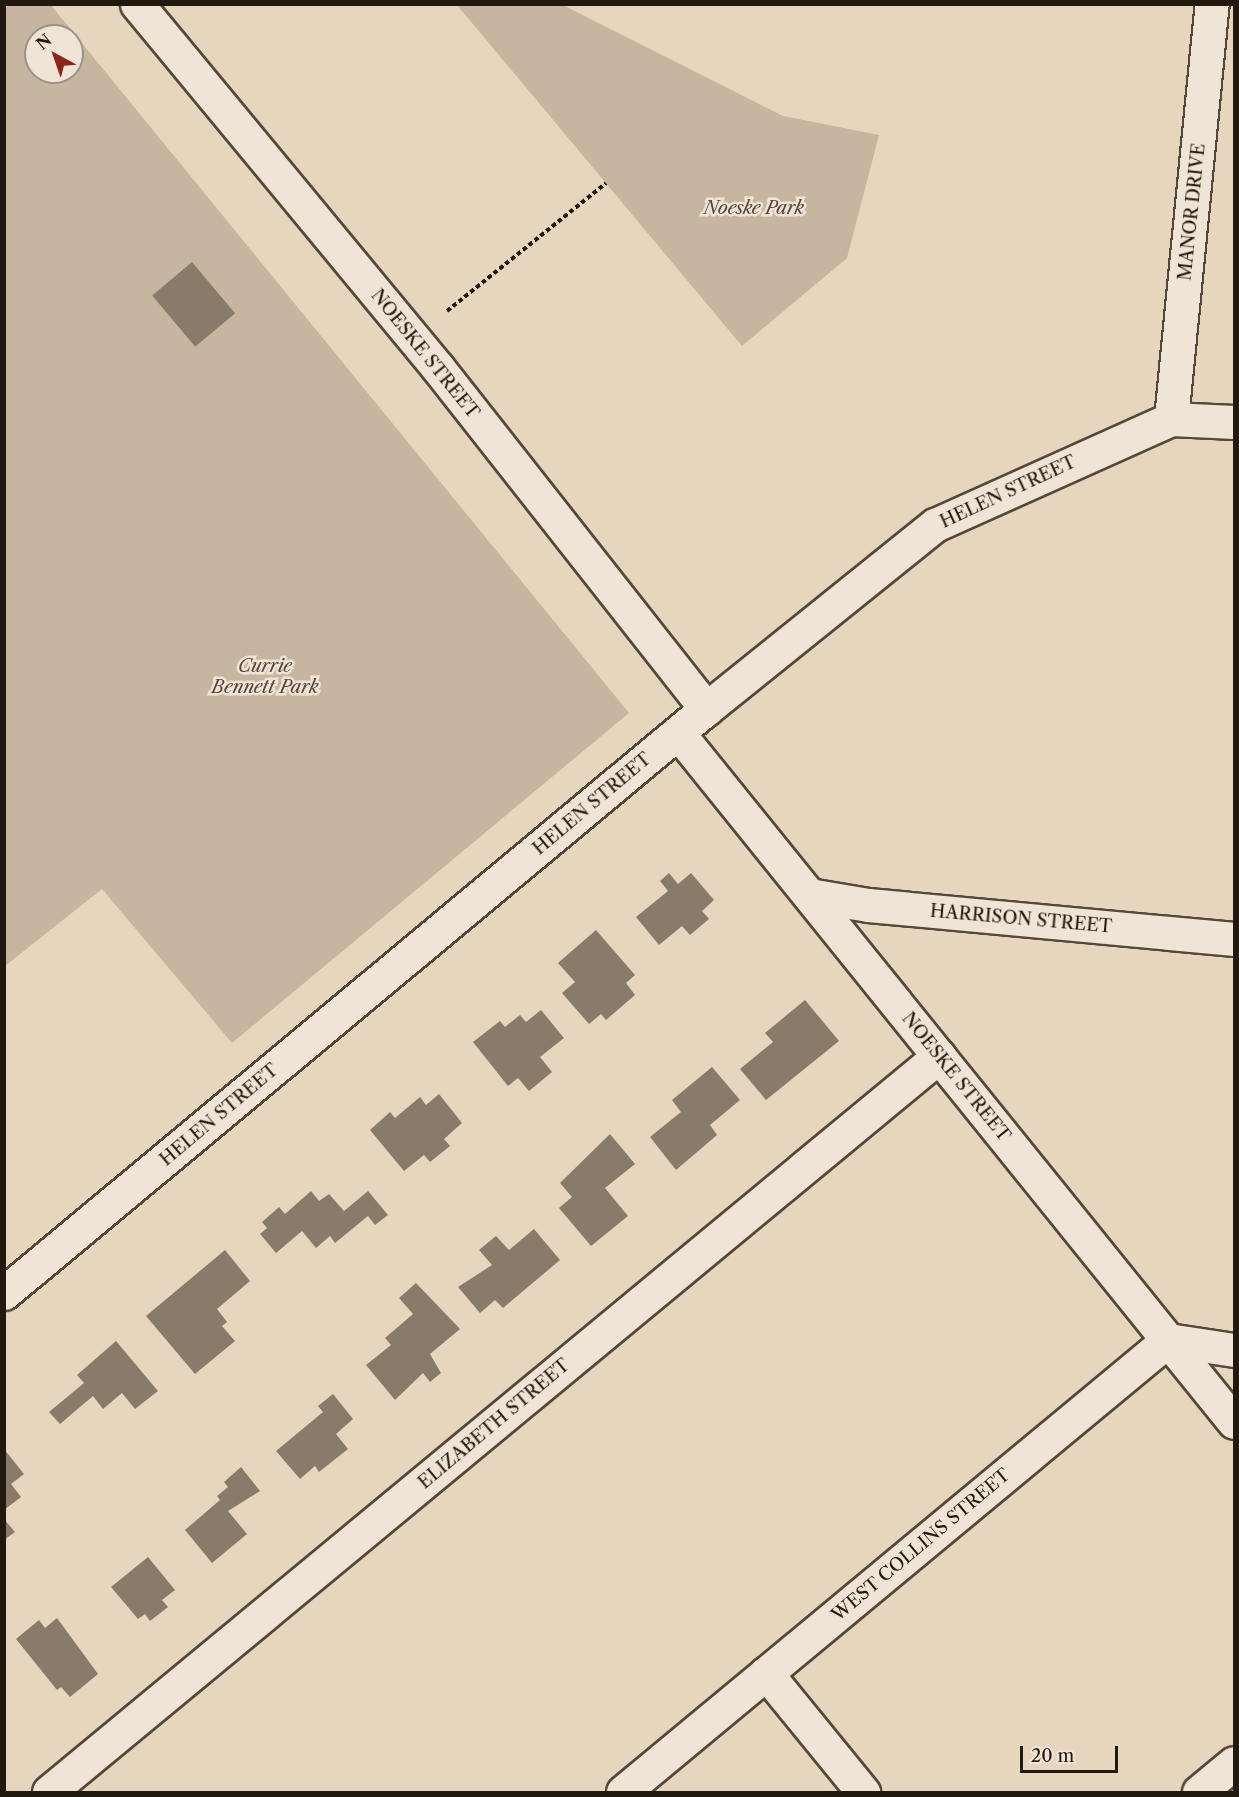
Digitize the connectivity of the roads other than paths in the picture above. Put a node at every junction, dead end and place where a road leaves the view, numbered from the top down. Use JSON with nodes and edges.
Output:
{"nodes":[{"id":1,"x":137,"y":4,"type":"edge"},
{"id":2,"x":1212,"y":4,"type":"edge"},
{"id":3,"x":1171,"y":419,"type":"junction"},
{"id":4,"x":1234,"y":422,"type":"edge"},
{"id":5,"x":706,"y":709,"type":"junction"},
{"id":6,"x":678,"y":733,"type":"junction"},
{"id":7,"x":809,"y":895,"type":"junction"},
{"id":8,"x":1234,"y":939,"type":"edge"},
{"id":9,"x":939,"y":1056,"type":"junction"},
{"id":10,"x":4,"y":1293,"type":"edge"},
{"id":11,"x":1168,"y":1340,"type":"junction"},
{"id":12,"x":1234,"y":1350,"type":"edge"},
{"id":13,"x":1234,"y":1422,"type":"edge"},
{"id":14,"x":766,"y":1673,"type":"junction"},
{"id":15,"x":1234,"y":1763,"type":"edge"},
{"id":16,"x":59,"y":1790,"type":"edge"},
{"id":17,"x":623,"y":1792,"type":"edge"},
{"id":18,"x":863,"y":1792,"type":"edge"},
{"id":19,"x":1199,"y":1792,"type":"edge"}],
"edges":[{"from":1,"to":5,"type":"street","name":"NOESKE STREET"},
{"from":2,"to":3,"type":"street","name":"MANOR DRIVE"},
{"from":3,"to":4,"type":"street","name":"HELEN STREET"},
{"from":3,"to":5,"type":"street","name":"HELEN STREET"},
{"from":5,"to":6,"type":"street","name":"HELEN STREET"},
{"from":6,"to":7,"type":"street","name":"NOESKE STREET"},
{"from":6,"to":10,"type":"street","name":"HELEN STREET"},
{"from":7,"to":8,"type":"street","name":"HARRISON STREET"},
{"from":7,"to":9,"type":"street","name":"NOESKE STREET"},
{"from":9,"to":11,"type":"street","name":"NOESKE STREET"},
{"from":9,"to":16,"type":"street","name":"ELIZABETH STREET"},
{"from":11,"to":12,"type":"street"},
{"from":11,"to":13,"type":"street","name":"NOESKE STREET"},
{"from":11,"to":14,"type":"street","name":"WEST COLLINS STREET"},
{"from":14,"to":17,"type":"street","name":"WEST COLLINS STREET"},
{"from":14,"to":18,"type":"street"},
{"from":15,"to":19,"type":"street"}]}
